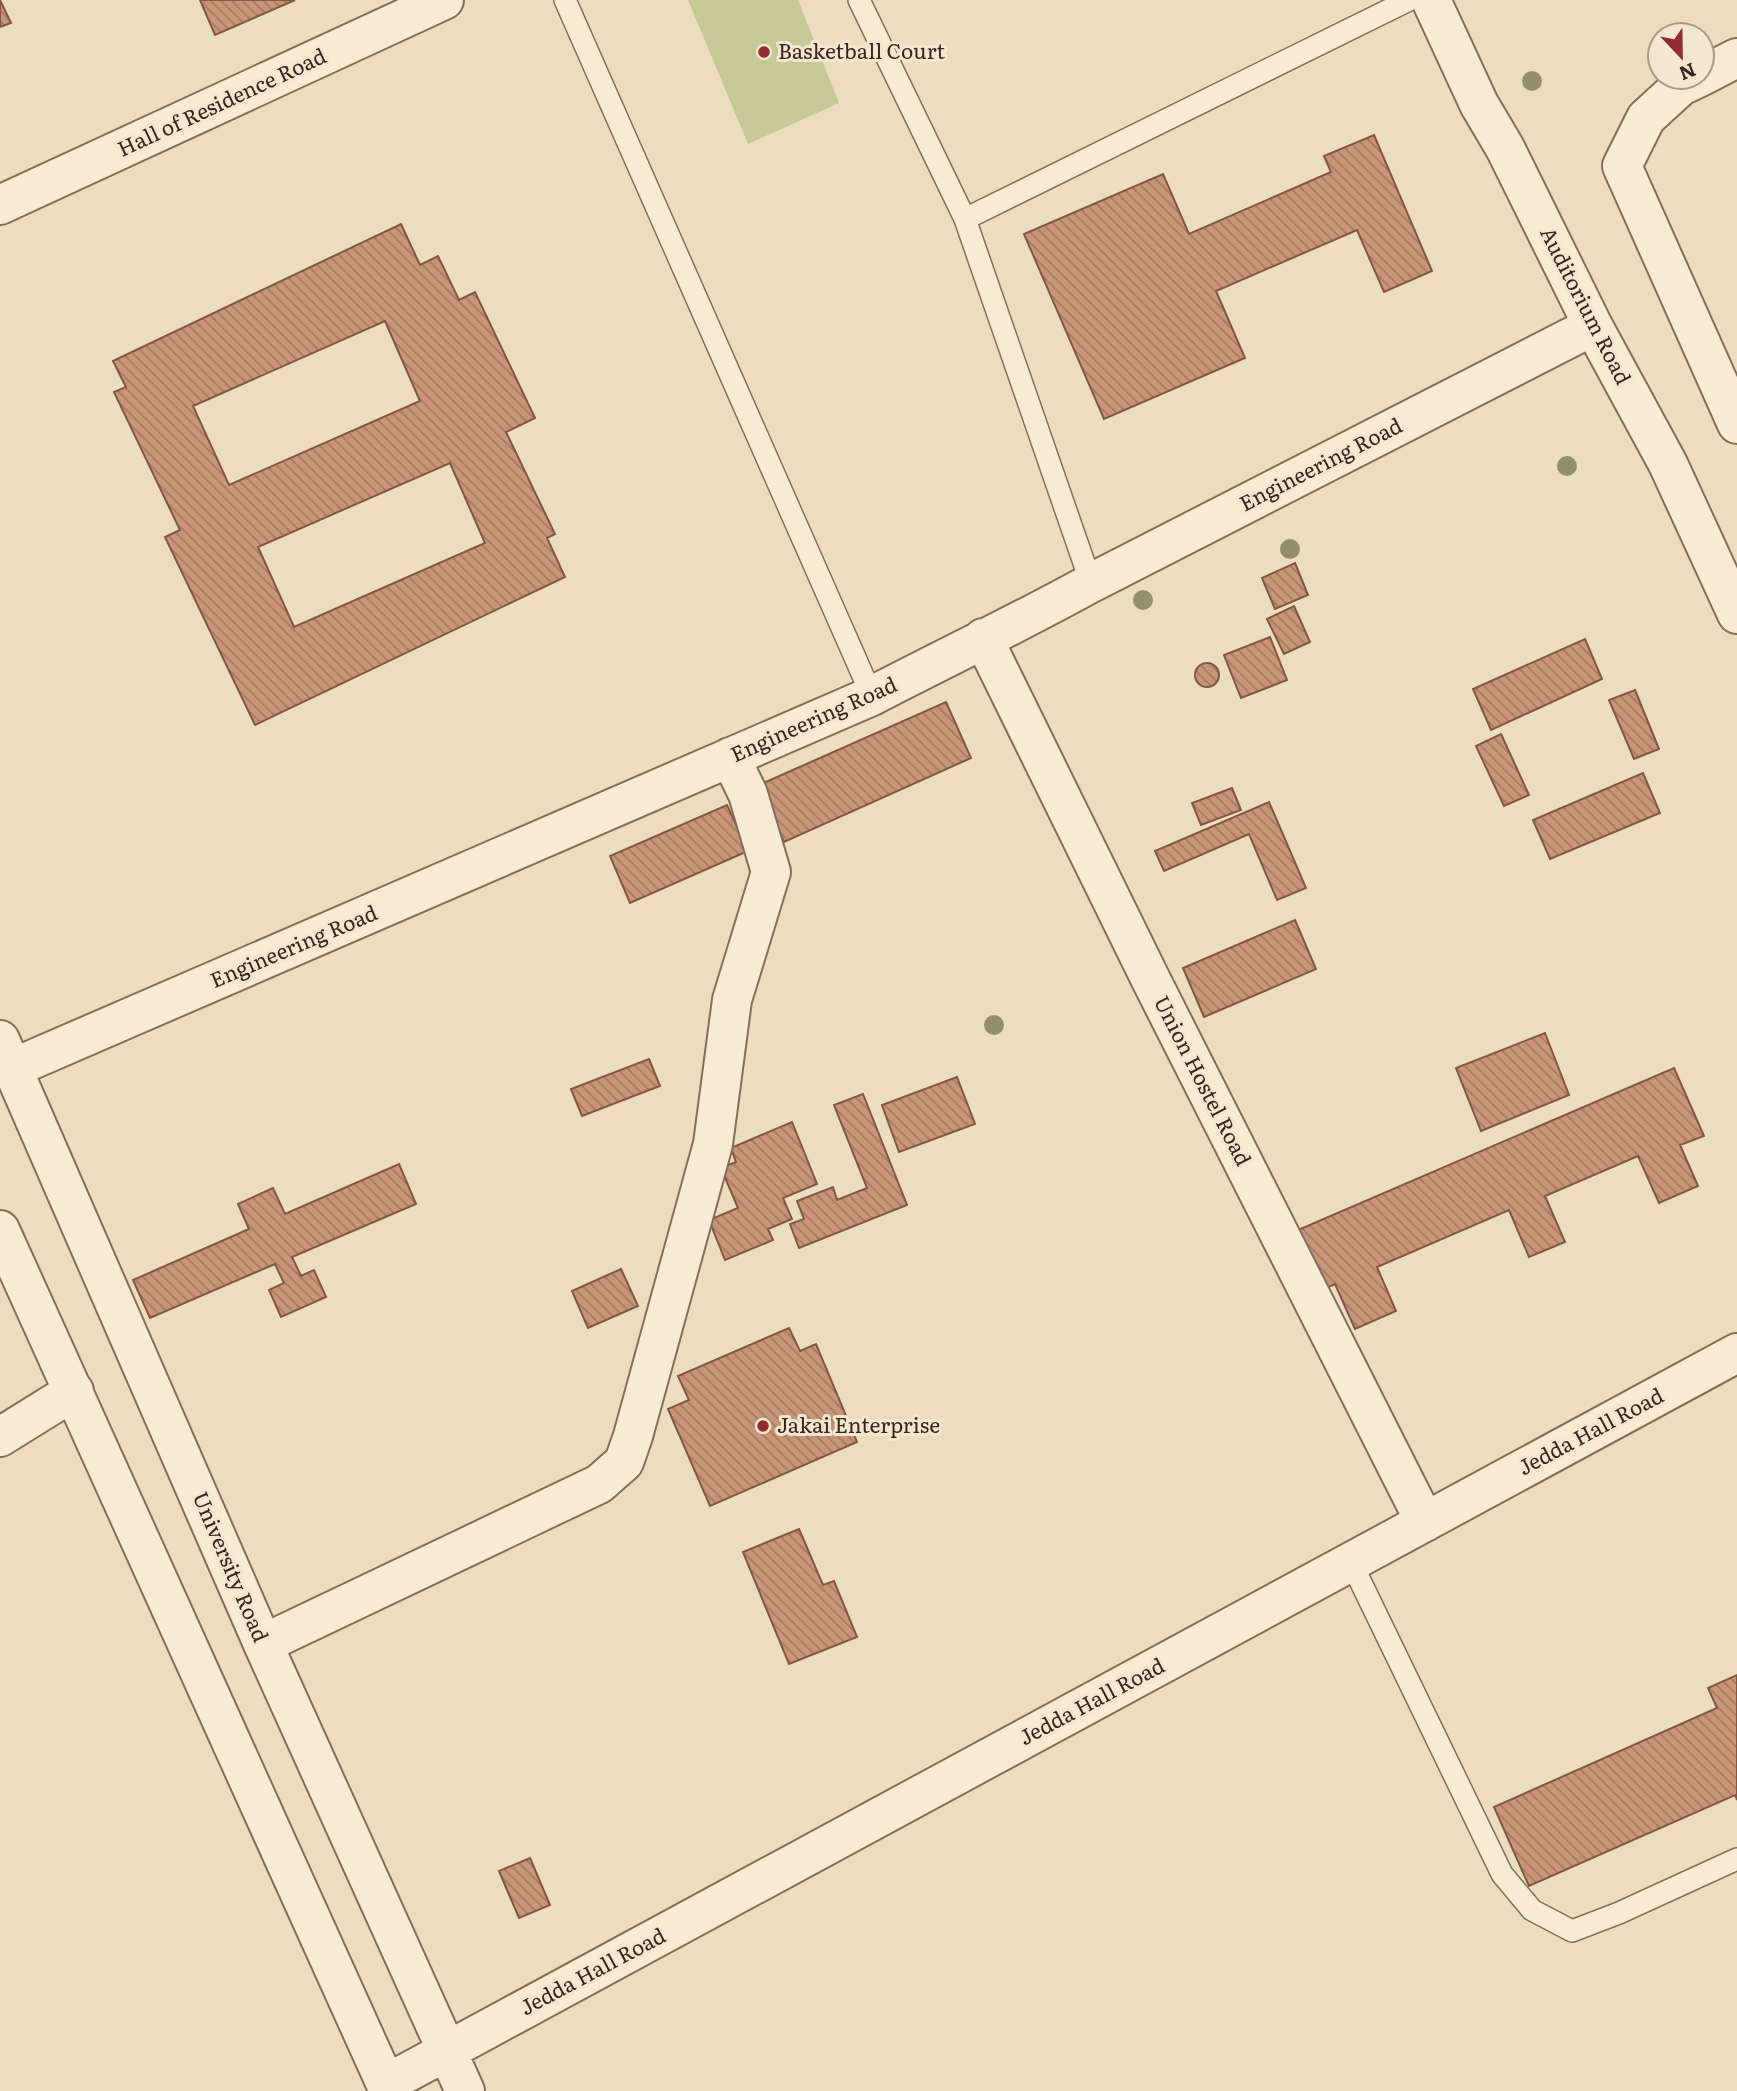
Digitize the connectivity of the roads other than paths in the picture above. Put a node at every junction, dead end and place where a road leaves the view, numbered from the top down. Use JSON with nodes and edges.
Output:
{"nodes":[{"id":1,"x":444,"y":0,"type":"edge"},
{"id":2,"x":565,"y":0,"type":"edge"},
{"id":3,"x":859,"y":0,"type":"edge"},
{"id":4,"x":1409,"y":0,"type":"edge"},
{"id":5,"x":1431,"y":0,"type":"edge"},
{"id":6,"x":1737,"y":58,"type":"edge"},
{"id":7,"x":1716,"y":68,"type":"edge"},
{"id":8,"x":1676,"y":91,"type":"edge"},
{"id":9,"x":0,"y":205,"type":"edge"},
{"id":10,"x":965,"y":219,"type":"junction"},
{"id":11,"x":1593,"y":326,"type":"junction"},
{"id":12,"x":1737,"y":424,"type":"edge"},
{"id":13,"x":1091,"y":583,"type":"junction"},
{"id":14,"x":1737,"y":614,"type":"edge"},
{"id":15,"x":983,"y":638,"type":"junction"},
{"id":16,"x":872,"y":696,"type":"junction"},
{"id":17,"x":730,"y":757,"type":"junction"},
{"id":18,"x":7,"y":1054,"type":"edge"},
{"id":19,"x":0,"y":1230,"type":"edge"},
{"id":20,"x":1737,"y":1353,"type":"edge"},
{"id":21,"x":74,"y":1391,"type":"junction"},
{"id":22,"x":0,"y":1437,"type":"edge"},
{"id":23,"x":1425,"y":1522,"type":"junction"},
{"id":24,"x":1351,"y":1562,"type":"junction"},
{"id":25,"x":263,"y":1644,"type":"junction"},
{"id":26,"x":1737,"y":1859,"type":"edge"},
{"id":27,"x":447,"y":2051,"type":"junction"},
{"id":28,"x":388,"y":2088,"type":"edge"},
{"id":29,"x":465,"y":2091,"type":"edge"}],
"edges":[{"from":1,"to":9,"type":"street","name":"Hall of Residence Road"},
{"from":2,"to":16,"type":"lane"},
{"from":3,"to":10,"type":"lane"},
{"from":4,"to":10,"type":"lane"},
{"from":5,"to":11,"type":"street","name":"Auditorium Road"},
{"from":6,"to":7,"type":"street"},
{"from":8,"to":12,"type":"street"},
{"from":10,"to":13,"type":"lane"},
{"from":11,"to":13,"type":"street","name":"Engineering Road"},
{"from":11,"to":14,"type":"street","name":"Auditorium Road"},
{"from":13,"to":15,"type":"street","name":"Engineering Road"},
{"from":15,"to":16,"type":"street","name":"Engineering Road"},
{"from":15,"to":23,"type":"street","name":"Union Hostel Road"},
{"from":16,"to":17,"type":"street","name":"Engineering Road"},
{"from":17,"to":18,"type":"street","name":"Engineering Road"},
{"from":17,"to":25,"type":"street"},
{"from":18,"to":25,"type":"street","name":"University Road"},
{"from":19,"to":21,"type":"street"},
{"from":20,"to":23,"type":"street","name":"Jedda Hall Road"},
{"from":21,"to":22,"type":"street"},
{"from":21,"to":28,"type":"street"},
{"from":23,"to":24,"type":"street","name":"Jedda Hall Road"},
{"from":24,"to":26,"type":"lane"},
{"from":24,"to":27,"type":"street","name":"Jedda Hall Road"},
{"from":25,"to":27,"type":"street","name":"University Road"},
{"from":27,"to":28,"type":"street","name":"Jedda Hall Road"},
{"from":27,"to":29,"type":"street","name":"University Road"}]}
